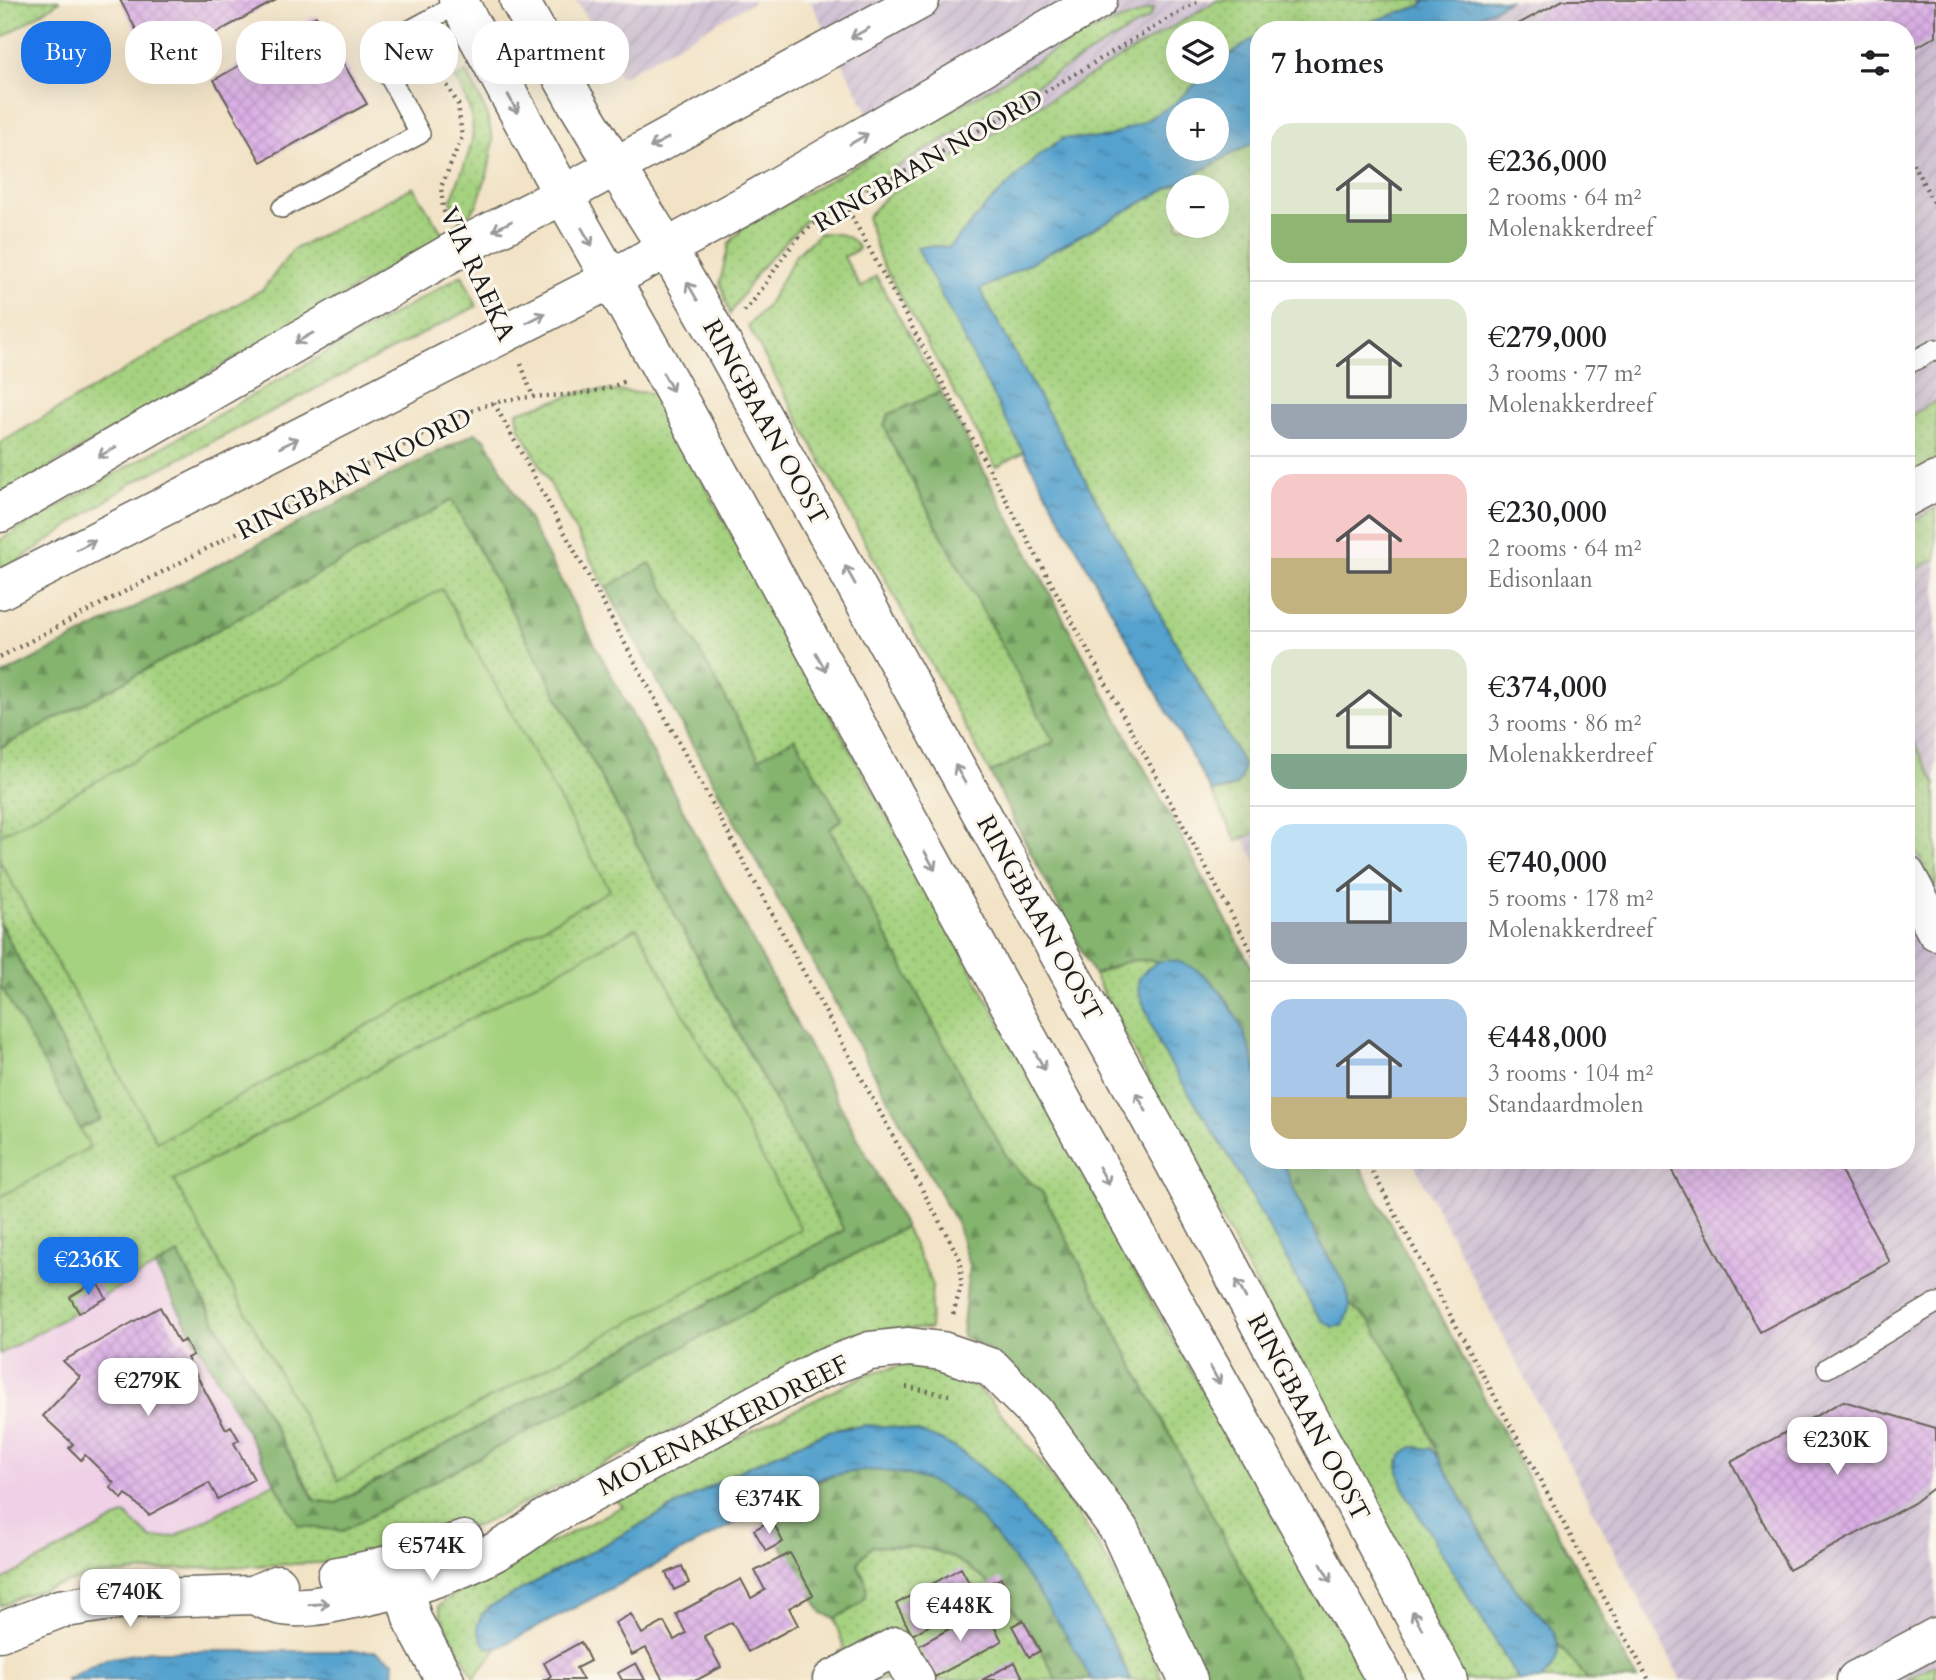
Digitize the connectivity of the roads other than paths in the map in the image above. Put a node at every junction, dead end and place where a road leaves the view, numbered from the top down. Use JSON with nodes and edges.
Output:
{"nodes":[{"id":1,"x":519,"y":0,"type":"edge"},
{"id":2,"x":920,"y":0,"type":"edge"},
{"id":3,"x":1098,"y":0,"type":"edge"},
{"id":4,"x":459,"y":1,"type":"edge"},
{"id":5,"x":615,"y":166,"type":"junction"},
{"id":6,"x":563,"y":195,"type":"junction"},
{"id":7,"x":282,"y":208,"type":"dead end"},
{"id":8,"x":667,"y":248,"type":"junction"},
{"id":9,"x":611,"y":279,"type":"junction"},
{"id":10,"x":1936,"y":349,"type":"edge"},
{"id":11,"x":1915,"y":360,"type":"edge"},
{"id":12,"x":1936,"y":481,"type":"edge"},
{"id":13,"x":1915,"y":492,"type":"edge"},
{"id":14,"x":0,"y":513,"type":"edge"},
{"id":15,"x":0,"y":590,"type":"edge"},
{"id":16,"x":1915,"y":892,"type":"edge"},
{"id":17,"x":1936,"y":931,"type":"edge"},
{"id":18,"x":1936,"y":1303,"type":"edge"},
{"id":19,"x":1827,"y":1368,"type":"dead end"},
{"id":20,"x":399,"y":1576,"type":"junction"},
{"id":21,"x":0,"y":1632,"type":"edge"},
{"id":22,"x":1936,"y":1637,"type":"edge"},
{"id":23,"x":445,"y":1680,"type":"edge"},
{"id":24,"x":832,"y":1680,"type":"edge"},
{"id":25,"x":915,"y":1680,"type":"edge"},
{"id":26,"x":1188,"y":1680,"type":"edge"},
{"id":27,"x":1386,"y":1680,"type":"edge"},
{"id":28,"x":1448,"y":1680,"type":"edge"},
{"id":29,"x":1856,"y":1680,"type":"edge"}],
"edges":[{"from":1,"to":5,"type":"main road"},
{"from":2,"to":5,"type":"main road","one_way":true},
{"from":8,"to":3,"type":"main road","name":"RINGBAAN NOORD","one_way":true},
{"from":4,"to":6,"type":"main road","one_way":true},
{"from":4,"to":7,"type":"lane"},
{"from":5,"to":6,"type":"main road"},
{"from":5,"to":8,"type":"main road","name":"RINGBAAN OOST"},
{"from":6,"to":9,"type":"main road","one_way":true},
{"from":6,"to":14,"type":"main road","one_way":true},
{"from":8,"to":9,"type":"main road","name":"RINGBAAN NOORD"},
{"from":28,"to":8,"type":"main road","name":"RINGBAAN OOST","one_way":true},
{"from":15,"to":9,"type":"main road","name":"RINGBAAN NOORD","one_way":true},
{"from":9,"to":27,"type":"main road","one_way":true},
{"from":10,"to":11,"type":"lane"},
{"from":12,"to":13,"type":"main road"},
{"from":16,"to":17,"type":"main road"},
{"from":18,"to":19,"type":"lane"},
{"from":20,"to":21,"type":"main road","name":"MOLENAKKERDREEF"},
{"from":20,"to":23,"type":"main road"},
{"from":20,"to":26,"type":"main road","name":"MOLENAKKERDREEF"},
{"from":22,"to":29,"type":"main road"},
{"from":24,"to":25,"type":"main road"}]}
